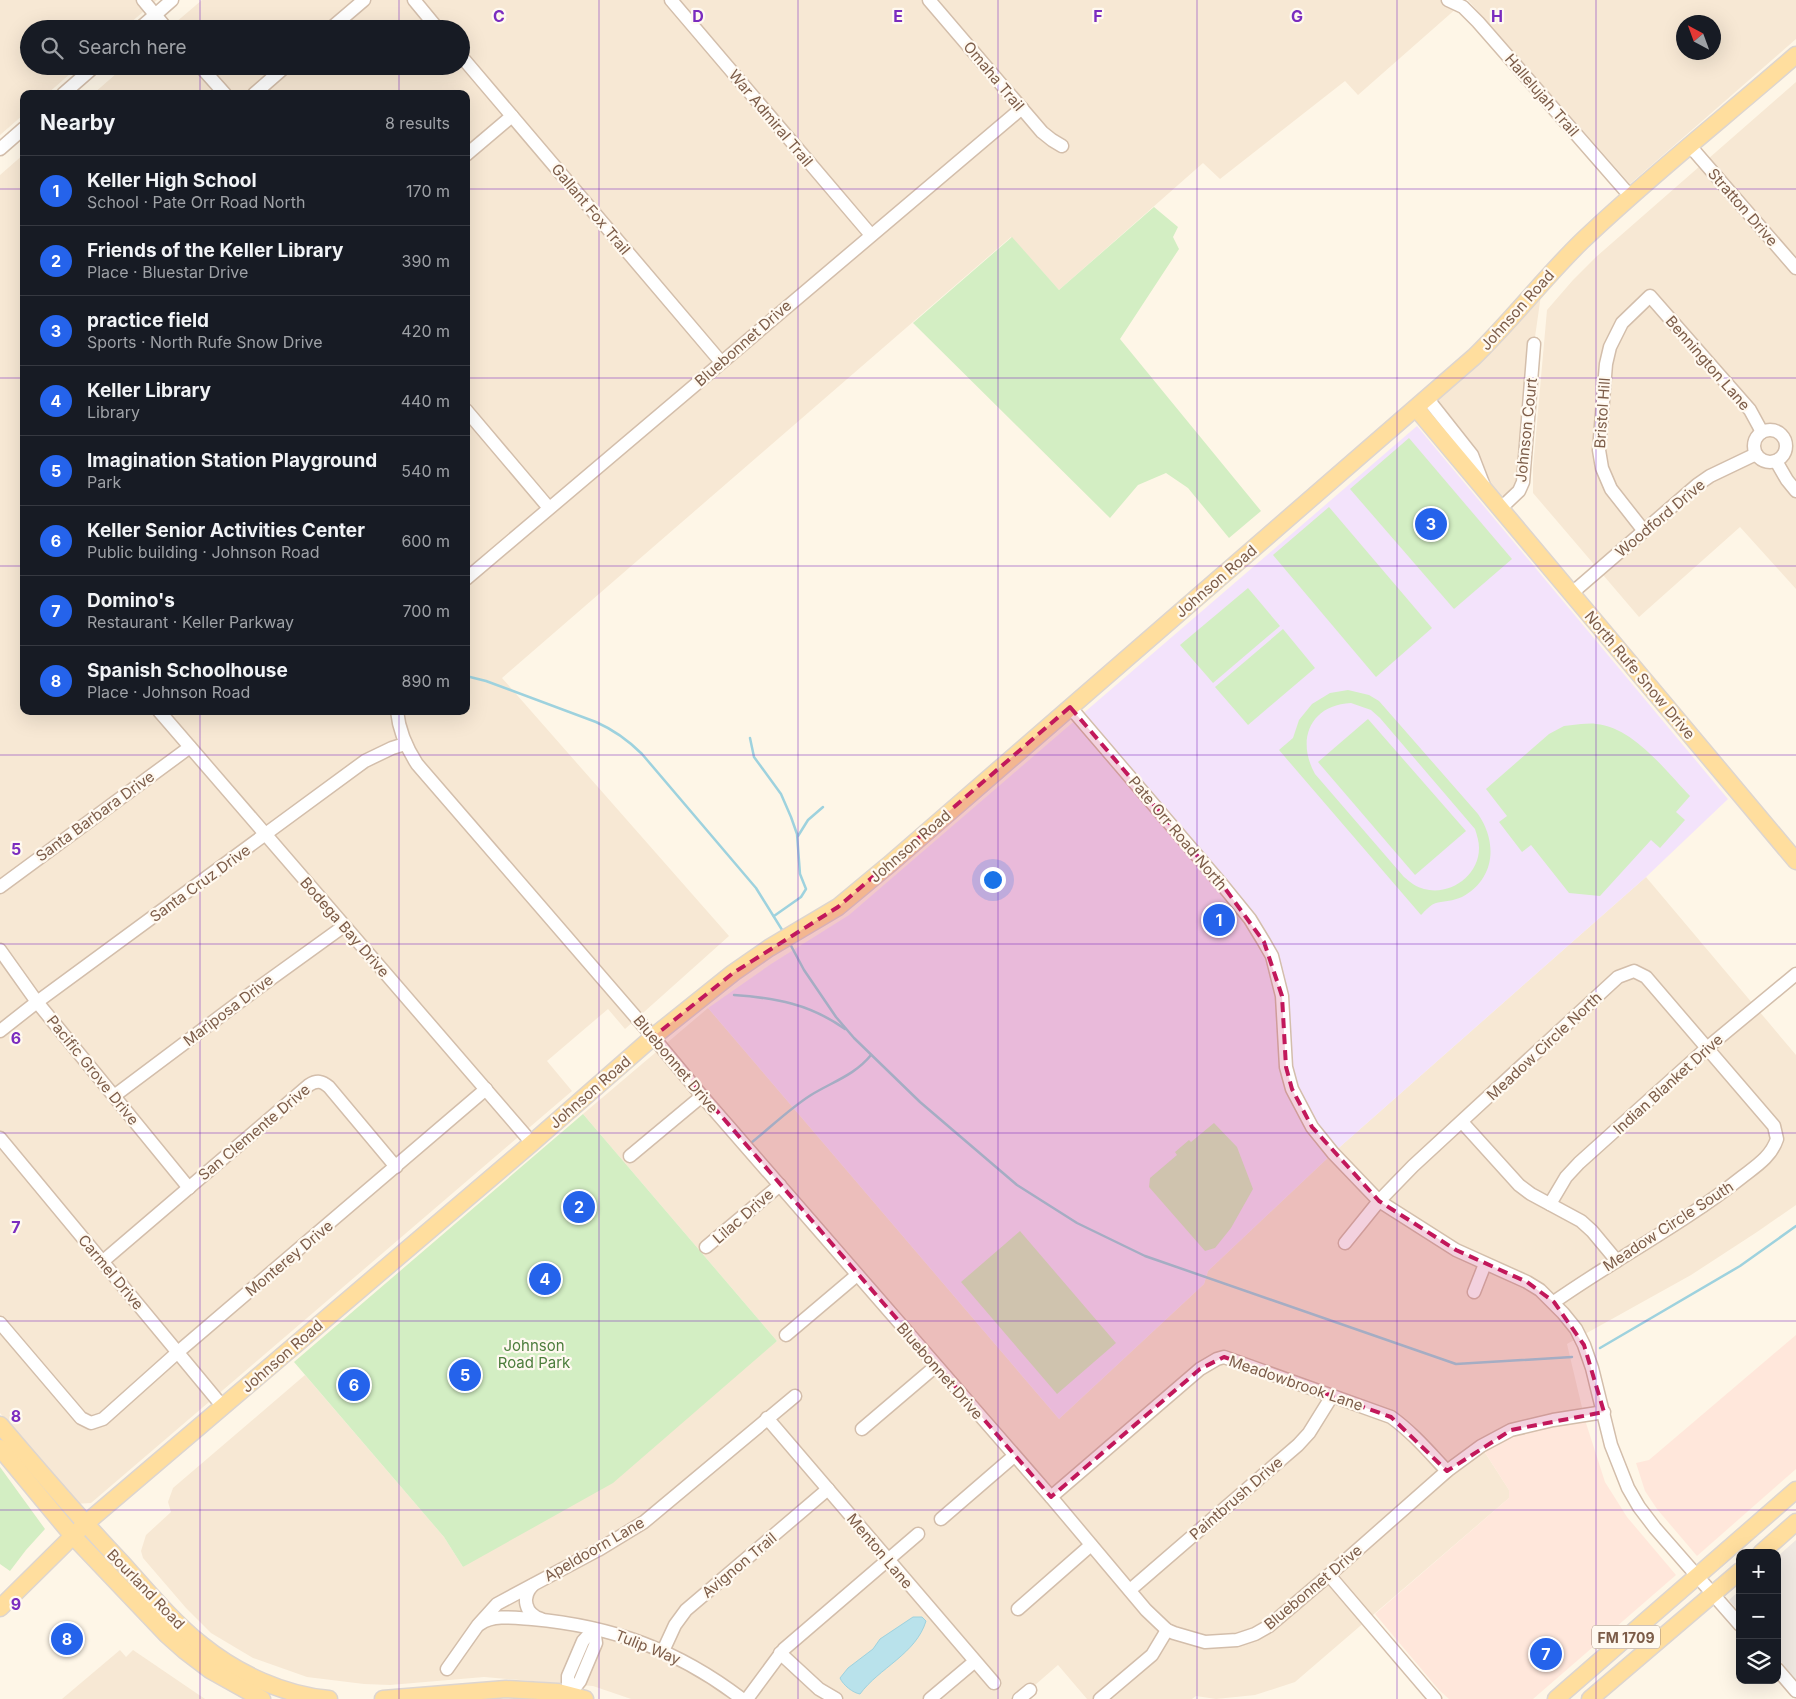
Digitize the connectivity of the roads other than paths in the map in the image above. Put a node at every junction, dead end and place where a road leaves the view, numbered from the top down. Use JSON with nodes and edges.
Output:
{"nodes":[{"id":1,"x":143,"y":0,"type":"edge"},
{"id":2,"x":172,"y":0,"type":"edge"},
{"id":3,"x":364,"y":0,"type":"edge"},
{"id":4,"x":414,"y":0,"type":"edge"},
{"id":5,"x":671,"y":0,"type":"edge"},
{"id":6,"x":929,"y":0,"type":"edge"},
{"id":7,"x":1448,"y":0,"type":"edge"},
{"id":8,"x":155,"y":15,"type":"junction"},
{"id":9,"x":149,"y":20,"type":"edge"},
{"id":10,"x":159,"y":20,"type":"edge"},
{"id":11,"x":341,"y":20,"type":"edge"},
{"id":12,"x":431,"y":20,"type":"edge"},
{"id":13,"x":1796,"y":55,"type":"edge"},
{"id":14,"x":470,"y":67,"type":"edge"},
{"id":15,"x":85,"y":75,"type":"edge"},
{"id":16,"x":208,"y":75,"type":"edge"},
{"id":17,"x":276,"y":75,"type":"edge"},
{"id":18,"x":68,"y":90,"type":"edge"},
{"id":19,"x":221,"y":90,"type":"edge"},
{"id":20,"x":259,"y":90,"type":"edge"},
{"id":21,"x":1022,"y":108,"type":"junction"},
{"id":22,"x":512,"y":116,"type":"junction"},
{"id":23,"x":20,"y":131,"type":"edge"},
{"id":24,"x":1062,"y":146,"type":"dead end"},
{"id":25,"x":1690,"y":146,"type":"junction"},
{"id":26,"x":0,"y":148,"type":"edge"},
{"id":27,"x":470,"y":152,"type":"edge"},
{"id":28,"x":1631,"y":197,"type":"junction"},
{"id":29,"x":871,"y":235,"type":"junction"},
{"id":30,"x":1796,"y":268,"type":"edge"},
{"id":31,"x":1650,"y":296,"type":"joint"},
{"id":32,"x":1534,"y":344,"type":"dead end"},
{"id":33,"x":721,"y":362,"type":"junction"},
{"id":34,"x":1421,"y":403,"type":"junction"},
{"id":35,"x":470,"y":415,"type":"edge"},
{"id":36,"x":1762,"y":432,"type":"junction"},
{"id":37,"x":1791,"y":437,"type":"edge"},
{"id":38,"x":1756,"y":454,"type":"junction"},
{"id":39,"x":1776,"y":461,"type":"junction"},
{"id":40,"x":1796,"y":492,"type":"edge"},
{"id":41,"x":549,"y":508,"type":"junction"},
{"id":42,"x":1501,"y":508,"type":"junction"},
{"id":43,"x":1644,"y":531,"type":"junction"},
{"id":44,"x":470,"y":576,"type":"edge"},
{"id":45,"x":1572,"y":593,"type":"junction"},
{"id":46,"x":1070,"y":707,"type":"junction"},
{"id":47,"x":163,"y":715,"type":"edge"},
{"id":48,"x":397,"y":715,"type":"edge"},
{"id":49,"x":405,"y":744,"type":"junction"},
{"id":50,"x":190,"y":747,"type":"junction"},
{"id":51,"x":266,"y":835,"type":"junction"},
{"id":52,"x":1796,"y":862,"type":"edge"},
{"id":53,"x":0,"y":887,"type":"edge"},
{"id":54,"x":344,"y":926,"type":"junction"},
{"id":55,"x":0,"y":950,"type":"edge"},
{"id":56,"x":1796,"y":974,"type":"edge"},
{"id":57,"x":38,"y":1002,"type":"junction"},
{"id":58,"x":0,"y":1031,"type":"edge"},
{"id":59,"x":653,"y":1037,"type":"junction"},
{"id":60,"x":1708,"y":1047,"type":"junction"},
{"id":61,"x":486,"y":1089,"type":"junction"},
{"id":62,"x":114,"y":1096,"type":"junction"},
{"id":63,"x":702,"y":1096,"type":"junction"},
{"id":64,"x":1462,"y":1122,"type":"junction"},
{"id":65,"x":0,"y":1138,"type":"edge"},
{"id":66,"x":532,"y":1143,"type":"junction"},
{"id":67,"x":630,"y":1156,"type":"dead end"},
{"id":68,"x":396,"y":1167,"type":"junction"},
{"id":69,"x":780,"y":1185,"type":"junction"},
{"id":70,"x":189,"y":1188,"type":"junction"},
{"id":71,"x":1379,"y":1201,"type":"junction"},
{"id":72,"x":1550,"y":1204,"type":"junction"},
{"id":73,"x":1345,"y":1243,"type":"dead end"},
{"id":74,"x":706,"y":1248,"type":"dead end"},
{"id":75,"x":1616,"y":1261,"type":"junction"},
{"id":76,"x":102,"y":1262,"type":"junction"},
{"id":77,"x":1486,"y":1264,"type":"junction"},
{"id":78,"x":858,"y":1275,"type":"junction"},
{"id":79,"x":1474,"y":1292,"type":"dead end"},
{"id":80,"x":1554,"y":1302,"type":"junction"},
{"id":81,"x":0,"y":1323,"type":"edge"},
{"id":82,"x":786,"y":1335,"type":"dead end"},
{"id":83,"x":178,"y":1352,"type":"junction"},
{"id":84,"x":936,"y":1366,"type":"junction"},
{"id":85,"x":795,"y":1396,"type":"dead end"},
{"id":86,"x":1332,"y":1396,"type":"junction"},
{"id":87,"x":223,"y":1407,"type":"junction"},
{"id":88,"x":1604,"y":1412,"type":"junction"},
{"id":89,"x":767,"y":1418,"type":"junction"},
{"id":90,"x":0,"y":1425,"type":"edge"},
{"id":91,"x":862,"y":1429,"type":"dead end"},
{"id":92,"x":0,"y":1448,"type":"edge"},
{"id":93,"x":1014,"y":1456,"type":"junction"},
{"id":94,"x":1446,"y":1472,"type":"junction"},
{"id":95,"x":828,"y":1489,"type":"junction"},
{"id":96,"x":1796,"y":1490,"type":"edge"},
{"id":97,"x":1051,"y":1497,"type":"junction"},
{"id":98,"x":941,"y":1519,"type":"dead end"},
{"id":99,"x":1796,"y":1522,"type":"edge"},
{"id":100,"x":79,"y":1529,"type":"junction"},
{"id":101,"x":918,"y":1534,"type":"dead end"},
{"id":102,"x":1092,"y":1546,"type":"junction"},
{"id":103,"x":1765,"y":1549,"type":"edge"},
{"id":104,"x":888,"y":1560,"type":"junction"},
{"id":105,"x":1736,"y":1574,"type":"edge"},
{"id":106,"x":1329,"y":1575,"type":"junction"},
{"id":107,"x":1697,"y":1576,"type":"junction"},
{"id":108,"x":536,"y":1583,"type":"junction"},
{"id":109,"x":1130,"y":1590,"type":"junction"},
{"id":110,"x":1713,"y":1593,"type":"junction"},
{"id":111,"x":0,"y":1608,"type":"edge"},
{"id":112,"x":1018,"y":1609,"type":"dead end"},
{"id":113,"x":544,"y":1620,"type":"junction"},
{"id":114,"x":1736,"y":1620,"type":"edge"},
{"id":115,"x":478,"y":1625,"type":"junction"},
{"id":116,"x":594,"y":1629,"type":"junction"},
{"id":117,"x":1167,"y":1630,"type":"junction"},
{"id":118,"x":663,"y":1650,"type":"junction"},
{"id":119,"x":780,"y":1653,"type":"junction"},
{"id":120,"x":974,"y":1662,"type":"junction"},
{"id":121,"x":448,"y":1669,"type":"dead end"},
{"id":122,"x":227,"y":1672,"type":"junction"},
{"id":123,"x":1781,"y":1674,"type":"edge"},
{"id":124,"x":994,"y":1684,"type":"dead end"},
{"id":125,"x":1030,"y":1690,"type":"dead end"},
{"id":126,"x":1796,"y":1691,"type":"edge"},
{"id":127,"x":568,"y":1697,"type":"edge"},
{"id":128,"x":262,"y":1699,"type":"edge"},
{"id":129,"x":329,"y":1699,"type":"edge"},
{"id":130,"x":382,"y":1699,"type":"edge"},
{"id":131,"x":585,"y":1699,"type":"edge"},
{"id":132,"x":742,"y":1699,"type":"edge"},
{"id":133,"x":747,"y":1699,"type":"edge"},
{"id":134,"x":836,"y":1699,"type":"edge"},
{"id":135,"x":930,"y":1699,"type":"edge"},
{"id":136,"x":1019,"y":1699,"type":"edge"},
{"id":137,"x":1100,"y":1699,"type":"edge"},
{"id":138,"x":1435,"y":1699,"type":"edge"},
{"id":139,"x":1556,"y":1699,"type":"edge"},
{"id":140,"x":1590,"y":1699,"type":"edge"}],
"edges":[{"from":1,"to":8,"type":"street"},
{"from":2,"to":8,"type":"street"},
{"from":3,"to":11,"type":"street"},
{"from":4,"to":12,"type":"street"},
{"from":5,"to":29,"type":"street","name":"War Admiral Trail"},
{"from":6,"to":21,"type":"street","name":"Omaha Trail"},
{"from":7,"to":28,"type":"street","name":"Hallelujah Trail"},
{"from":8,"to":9,"type":"street"},
{"from":8,"to":10,"type":"street"},
{"from":13,"to":25,"type":"main road","name":"Johnson Road"},
{"from":14,"to":22,"type":"street","name":"Gallant Fox Trail"},
{"from":15,"to":18,"type":"street"},
{"from":16,"to":19,"type":"street"},
{"from":17,"to":20,"type":"street"},
{"from":21,"to":24,"type":"street","name":"Omaha Trail"},
{"from":21,"to":29,"type":"street","name":"Bluebonnet Drive"},
{"from":22,"to":27,"type":"street"},
{"from":22,"to":33,"type":"street","name":"Gallant Fox Trail"},
{"from":23,"to":26,"type":"street"},
{"from":25,"to":28,"type":"main road","name":"Johnson Road"},
{"from":25,"to":30,"type":"street","name":"Stratton Drive"},
{"from":28,"to":34,"type":"main road","name":"Johnson Road"},
{"from":29,"to":33,"type":"street","name":"Bluebonnet Drive"},
{"from":31,"to":36,"type":"street","name":"Bennington Lane"},
{"from":31,"to":43,"type":"street","name":"Bristol Hill"},
{"from":32,"to":42,"type":"street","name":"Johnson Court"},
{"from":33,"to":41,"type":"street","name":"Bluebonnet Drive"},
{"from":34,"to":42,"type":"main road","name":"North Rufe Snow Drive"},
{"from":34,"to":46,"type":"main road","name":"Johnson Road"},
{"from":35,"to":41,"type":"street"},
{"from":36,"to":37,"type":"street"},
{"from":36,"to":38,"type":"street"},
{"from":37,"to":39,"type":"street"},
{"from":38,"to":39,"type":"street"},
{"from":38,"to":43,"type":"street","name":"Woodford Drive"},
{"from":39,"to":40,"type":"street"},
{"from":41,"to":44,"type":"street","name":"Bluebonnet Drive"},
{"from":42,"to":45,"type":"main road","name":"North Rufe Snow Drive"},
{"from":43,"to":45,"type":"street","name":"Woodford Drive"},
{"from":45,"to":52,"type":"main road","name":"North Rufe Snow Drive"},
{"from":46,"to":59,"type":"main road","name":"Johnson Road"},
{"from":46,"to":71,"type":"street","name":"Pate Orr Road North"},
{"from":47,"to":50,"type":"street","name":"Bodega Bay Drive"},
{"from":48,"to":49,"type":"street","name":"Bluebonnet Drive"},
{"from":49,"to":51,"type":"street","name":"Santa Cruz Drive"},
{"from":49,"to":59,"type":"street","name":"Bluebonnet Drive"},
{"from":50,"to":51,"type":"street","name":"Bodega Bay Drive"},
{"from":50,"to":53,"type":"street","name":"Santa Barbara Drive"},
{"from":51,"to":54,"type":"street","name":"Bodega Bay Drive"},
{"from":51,"to":57,"type":"street","name":"Santa Cruz Drive"},
{"from":54,"to":61,"type":"street","name":"Bodega Bay Drive"},
{"from":54,"to":62,"type":"street","name":"Mariposa Drive"},
{"from":55,"to":57,"type":"street","name":"Pacific Grove Drive"},
{"from":56,"to":60,"type":"street","name":"Indian Blanket Drive"},
{"from":57,"to":58,"type":"street","name":"Santa Cruz Drive"},
{"from":57,"to":62,"type":"street","name":"Pacific Grove Drive"},
{"from":59,"to":63,"type":"street","name":"Bluebonnet Drive"},
{"from":59,"to":66,"type":"main road","name":"Johnson Road"},
{"from":60,"to":64,"type":"street","name":"Meadow Circle North"},
{"from":60,"to":72,"type":"street","name":"Indian Blanket Drive"},
{"from":60,"to":75,"type":"street","name":"Meadow Circle South"},
{"from":61,"to":66,"type":"street","name":"Bodega Bay Drive"},
{"from":61,"to":68,"type":"street","name":"Monterey Drive"},
{"from":62,"to":70,"type":"street","name":"Pacific Grove Drive"},
{"from":63,"to":67,"type":"street"},
{"from":63,"to":69,"type":"street","name":"Bluebonnet Drive"},
{"from":64,"to":71,"type":"street","name":"Meadow Circle North"},
{"from":64,"to":72,"type":"street"},
{"from":65,"to":76,"type":"street","name":"Carmel Drive"},
{"from":66,"to":87,"type":"main road","name":"Johnson Road"},
{"from":68,"to":70,"type":"street","name":"San Clemente Drive"},
{"from":68,"to":83,"type":"street","name":"Monterey Drive"},
{"from":69,"to":74,"type":"street","name":"Lilac Drive"},
{"from":69,"to":78,"type":"street","name":"Bluebonnet Drive"},
{"from":70,"to":76,"type":"street","name":"San Clemente Drive"},
{"from":71,"to":73,"type":"street","name":"Meadow Circle North"},
{"from":71,"to":77,"type":"street","name":"Pate Orr Road North"},
{"from":72,"to":75,"type":"street"},
{"from":75,"to":80,"type":"street","name":"Meadow Circle South"},
{"from":76,"to":83,"type":"street","name":"Carmel Drive"},
{"from":77,"to":79,"type":"street"},
{"from":77,"to":80,"type":"street","name":"Pate Orr Road North"},
{"from":78,"to":82,"type":"street"},
{"from":78,"to":84,"type":"street","name":"Bluebonnet Drive"},
{"from":80,"to":88,"type":"street","name":"Pate Orr Road North"},
{"from":81,"to":83,"type":"street","name":"Monterey Drive"},
{"from":83,"to":87,"type":"street","name":"Carmel Drive"},
{"from":84,"to":91,"type":"street"},
{"from":84,"to":93,"type":"street","name":"Bluebonnet Drive"},
{"from":85,"to":89,"type":"street","name":"Apeldoorn Lane"},
{"from":86,"to":94,"type":"street","name":"Meadowbrook Lane"},
{"from":86,"to":97,"type":"street","name":"Meadowbrook Lane"},
{"from":86,"to":109,"type":"street","name":"Paintbrush Drive"},
{"from":87,"to":100,"type":"main road","name":"Johnson Road"},
{"from":88,"to":94,"type":"street","name":"Bluebonnet Drive"},
{"from":88,"to":107,"type":"street","name":"Pate Orr Road North"},
{"from":89,"to":95,"type":"street","name":"Menton Lane"},
{"from":89,"to":108,"type":"street","name":"Apeldoorn Lane"},
{"from":90,"to":100,"type":"main road","name":"Bourland Road"},
{"from":92,"to":100,"type":"main road","name":"Bourland Road"},
{"from":93,"to":97,"type":"street","name":"Bluebonnet Drive"},
{"from":93,"to":98,"type":"street"},
{"from":94,"to":106,"type":"street","name":"Bluebonnet Drive"},
{"from":95,"to":104,"type":"street","name":"Menton Lane"},
{"from":95,"to":118,"type":"street","name":"Avignon Trail"},
{"from":96,"to":107,"type":"main road","number":"FM 1709"},
{"from":97,"to":102,"type":"street","name":"Bluebonnet Drive"},
{"from":99,"to":103,"type":"main road"},
{"from":100,"to":111,"type":"main road","name":"Johnson Road"},
{"from":100,"to":122,"type":"main road","name":"Bourland Road"},
{"from":101,"to":104,"type":"street"},
{"from":102,"to":109,"type":"street","name":"Bluebonnet Drive"},
{"from":102,"to":112,"type":"street"},
{"from":104,"to":119,"type":"street"},
{"from":104,"to":120,"type":"street","name":"Menton Lane"},
{"from":105,"to":110,"type":"main road","number":"FM 1709"},
{"from":106,"to":117,"type":"street","name":"Bluebonnet Drive"},
{"from":106,"to":138,"type":"street"},
{"from":107,"to":110,"type":"street","name":"Pate Orr Road North"},
{"from":107,"to":139,"type":"main road","number":"FM 1709"},
{"from":108,"to":113,"type":"street"},
{"from":108,"to":115,"type":"street","name":"Apeldoorn Lane"},
{"from":109,"to":117,"type":"street","name":"Bluebonnet Drive"},
{"from":110,"to":114,"type":"street","name":"Pate Orr Road North"},
{"from":110,"to":140,"type":"main road","number":"FM 1709"},
{"from":113,"to":115,"type":"street","name":"Tulip Way"},
{"from":113,"to":116,"type":"street","name":"Tulip Way"},
{"from":115,"to":121,"type":"street","name":"Apeldoorn Lane"},
{"from":116,"to":118,"type":"street","name":"Tulip Way"},
{"from":116,"to":127,"type":"street"},
{"from":117,"to":137,"type":"street"},
{"from":118,"to":132,"type":"street","name":"Tulip Way"},
{"from":119,"to":133,"type":"street"},
{"from":119,"to":134,"type":"street"},
{"from":120,"to":124,"type":"street","name":"Menton Lane"},
{"from":120,"to":135,"type":"street"},
{"from":122,"to":128,"type":"main road","name":"Bourland Road"},
{"from":122,"to":129,"type":"main road","name":"Bourland Road"},
{"from":123,"to":126,"type":"street"},
{"from":125,"to":136,"type":"street"},
{"from":127,"to":130,"type":"main road"},
{"from":127,"to":131,"type":"main road"}]}
